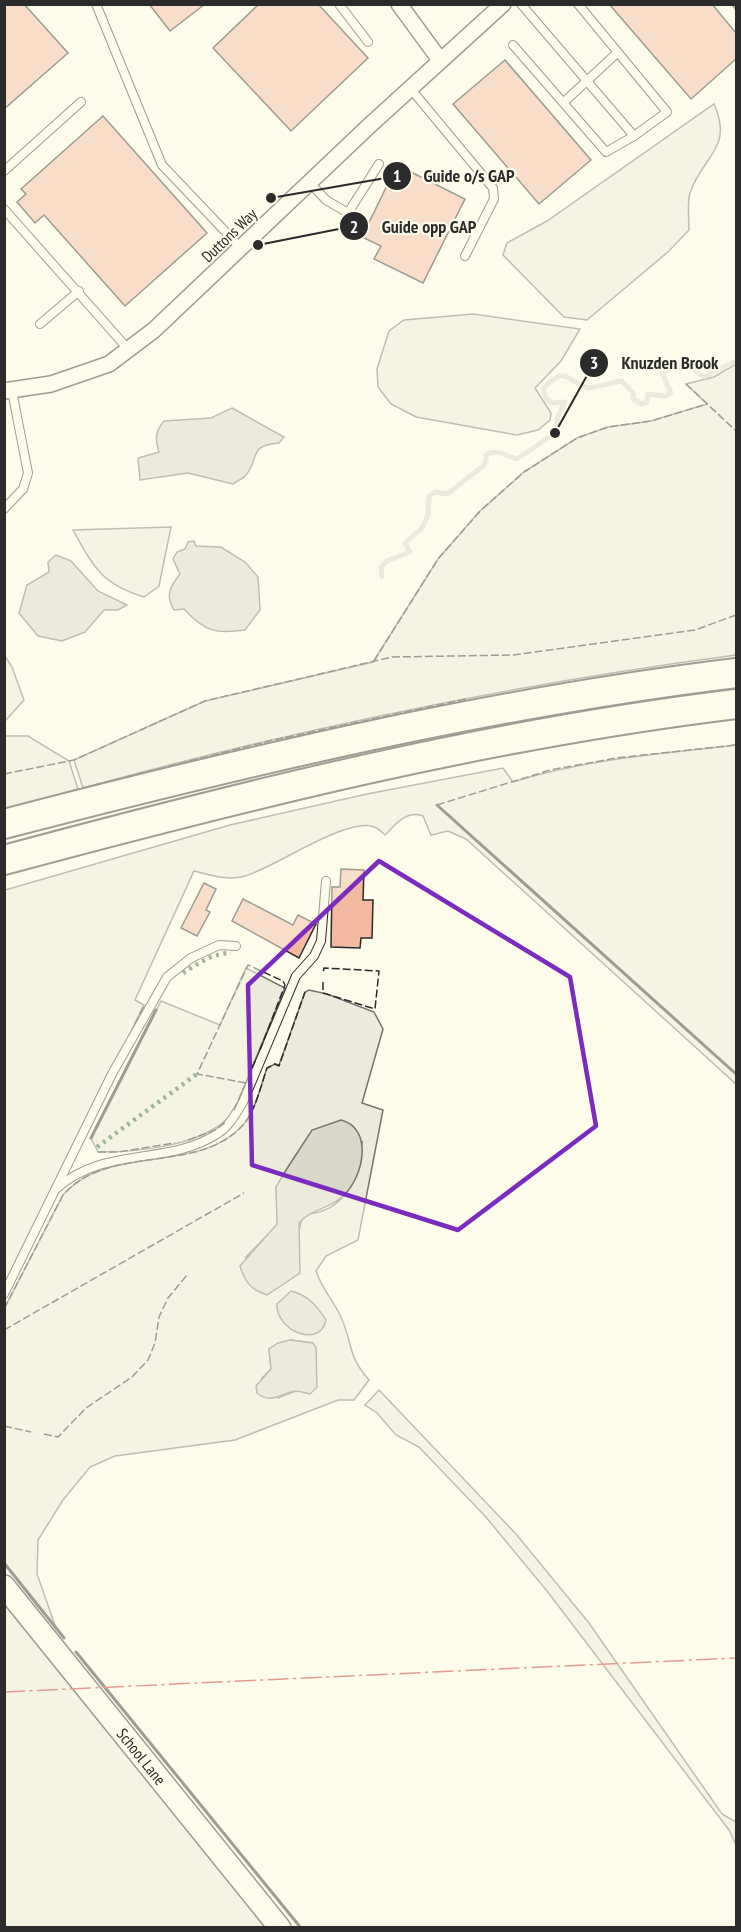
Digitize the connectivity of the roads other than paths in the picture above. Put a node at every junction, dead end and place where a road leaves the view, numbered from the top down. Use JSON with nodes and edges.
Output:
{"nodes":[{"id":1,"x":96,"y":4,"type":"edge"},
{"id":2,"x":339,"y":4,"type":"edge"},
{"id":3,"x":399,"y":4,"type":"edge"},
{"id":4,"x":503,"y":4,"type":"edge"},
{"id":5,"x":521,"y":4,"type":"edge"},
{"id":6,"x":578,"y":4,"type":"edge"},
{"id":7,"x":368,"y":42,"type":"dead end"},
{"id":8,"x":513,"y":45,"type":"dead end"},
{"id":9,"x":617,"y":53,"type":"junction"},
{"id":10,"x":440,"y":60,"type":"junction"},
{"id":11,"x":587,"y":81,"type":"junction"},
{"id":12,"x":410,"y":88,"type":"junction"},
{"id":13,"x":81,"y":102,"type":"dead end"},
{"id":14,"x":564,"y":102,"type":"junction"},
{"id":15,"x":634,"y":136,"type":"junction"},
{"id":16,"x":378,"y":164,"type":"dead end"},
{"id":17,"x":5,"y":169,"type":"edge"},
{"id":18,"x":310,"y":183,"type":"junction"},
{"id":19,"x":4,"y":209,"type":"edge"},
{"id":20,"x":240,"y":247,"type":"junction"},
{"id":21,"x":465,"y":255,"type":"dead end"},
{"id":22,"x":79,"y":291,"type":"junction"},
{"id":23,"x":40,"y":324,"type":"dead end"},
{"id":24,"x":128,"y":349,"type":"junction"},
{"id":25,"x":8,"y":391,"type":"edge"},
{"id":26,"x":4,"y":509,"type":"edge"},
{"id":27,"x":736,"y":673,"type":"edge"},
{"id":28,"x":736,"y":704,"type":"edge"},
{"id":29,"x":4,"y":824,"type":"edge"},
{"id":30,"x":4,"y":860,"type":"edge"},
{"id":31,"x":326,"y":880,"type":"dead end"},
{"id":32,"x":236,"y":946,"type":"dead end"},
{"id":33,"x":56,"y":1189,"type":"junction"},
{"id":34,"x":4,"y":1294,"type":"edge"},
{"id":35,"x":4,"y":1586,"type":"edge"},
{"id":36,"x":280,"y":1928,"type":"edge"}],
"edges":[{"from":1,"to":20,"type":"lane"},
{"from":2,"to":7,"type":"lane"},
{"from":3,"to":10,"type":"street"},
{"from":4,"to":10,"type":"street","name":"Duttons Way"},
{"from":5,"to":11,"type":"lane"},
{"from":6,"to":9,"type":"lane"},
{"from":8,"to":14,"type":"lane"},
{"from":9,"to":11,"type":"lane"},
{"from":9,"to":15,"type":"lane"},
{"from":10,"to":12,"type":"street","name":"Duttons Way"},
{"from":11,"to":14,"type":"lane"},
{"from":11,"to":15,"type":"lane"},
{"from":12,"to":18,"type":"street","name":"Duttons Way"},
{"from":12,"to":21,"type":"lane"},
{"from":13,"to":17,"type":"lane"},
{"from":14,"to":15,"type":"lane"},
{"from":16,"to":18,"type":"lane"},
{"from":18,"to":20,"type":"street","name":"Duttons Way"},
{"from":19,"to":22,"type":"lane"},
{"from":20,"to":24,"type":"street","name":"Duttons Way"},
{"from":22,"to":23,"type":"lane"},
{"from":22,"to":24,"type":"lane"},
{"from":24,"to":25,"type":"street","name":"Duttons Way"},
{"from":25,"to":26,"type":"lane"},
{"from":27,"to":29,"type":"highway"},
{"from":28,"to":30,"type":"highway"},
{"from":31,"to":33,"type":"lane"},
{"from":32,"to":33,"type":"lane"},
{"from":33,"to":34,"type":"lane"},
{"from":35,"to":36,"type":"main road","name":"School Lane"}]}
